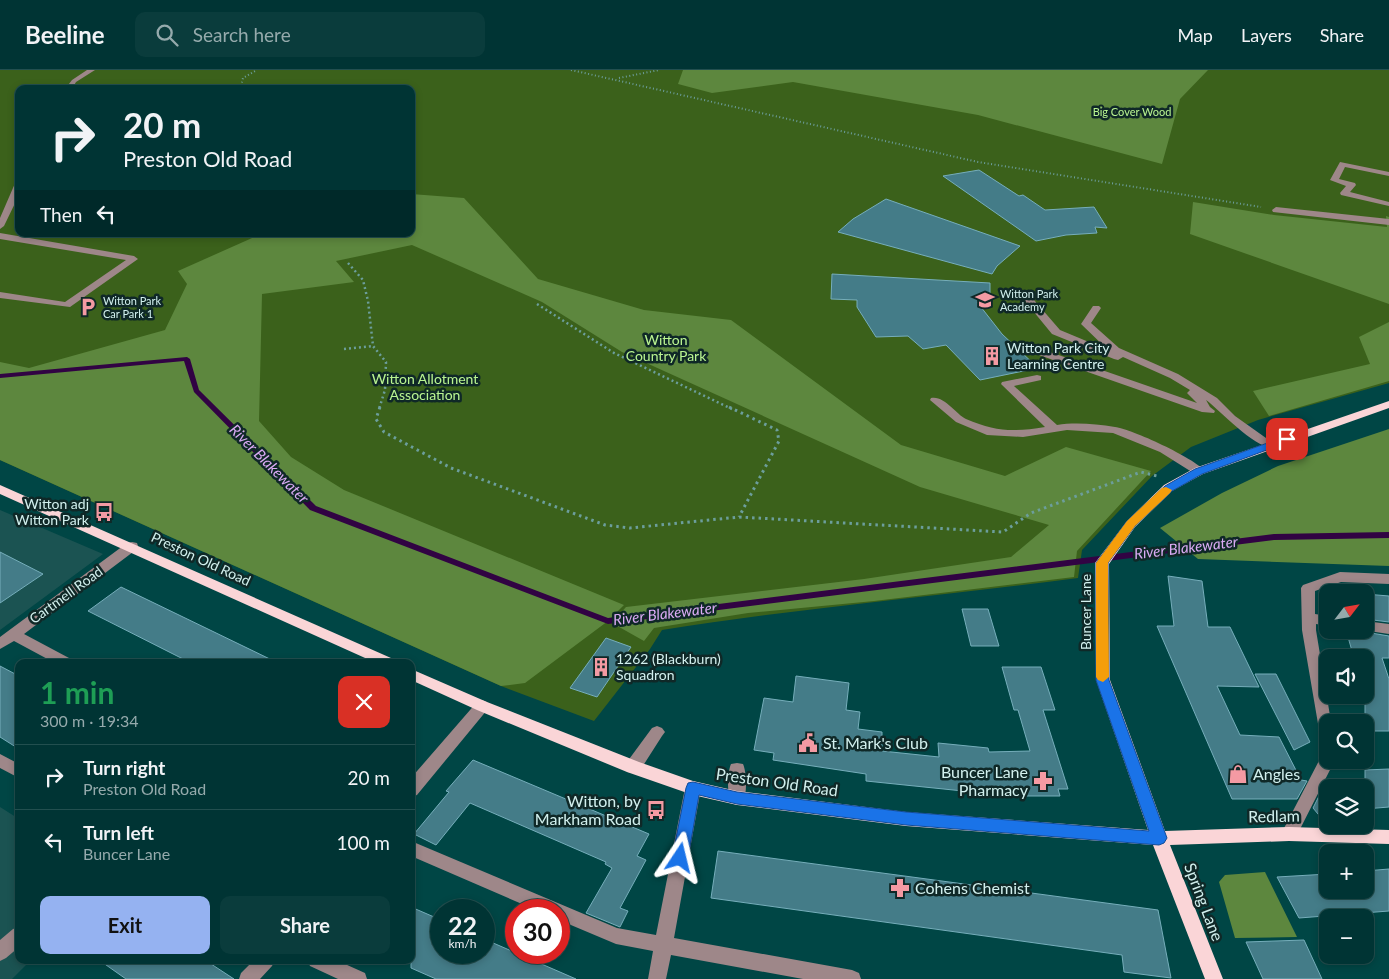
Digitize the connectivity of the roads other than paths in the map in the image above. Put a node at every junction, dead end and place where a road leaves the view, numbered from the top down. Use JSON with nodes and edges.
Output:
{"nodes":[{"id":1,"x":92,"y":70,"type":"edge"},
{"id":2,"x":71,"y":85,"type":"edge"},
{"id":3,"x":1389,"y":174,"type":"edge"},
{"id":4,"x":15,"y":194,"type":"edge"},
{"id":5,"x":1389,"y":204,"type":"edge"},
{"id":6,"x":1276,"y":210,"type":"road end"},
{"id":7,"x":1389,"y":222,"type":"edge"},
{"id":8,"x":0,"y":226,"type":"edge"},
{"id":9,"x":0,"y":236,"type":"edge"},
{"id":10,"x":0,"y":295,"type":"edge"},
{"id":11,"x":1025,"y":295,"type":"dead end"},
{"id":12,"x":1096,"y":308,"type":"dead end"},
{"id":13,"x":1043,"y":353,"type":"dead end"},
{"id":14,"x":1037,"y":378,"type":"dead end"},
{"id":15,"x":935,"y":400,"type":"dead end"},
{"id":16,"x":1389,"y":404,"type":"edge"},
{"id":17,"x":1206,"y":410,"type":"junction"},
{"id":18,"x":1231,"y":418,"type":"junction"},
{"id":19,"x":1054,"y":429,"type":"junction"},
{"id":20,"x":1270,"y":445,"type":"junction"},
{"id":21,"x":1199,"y":471,"type":"junction"},
{"id":22,"x":0,"y":488,"type":"edge"},
{"id":23,"x":132,"y":546,"type":"junction"},
{"id":24,"x":1389,"y":579,"type":"edge"},
{"id":25,"x":1308,"y":618,"type":"junction"},
{"id":26,"x":1319,"y":619,"type":"edge"},
{"id":27,"x":1374,"y":627,"type":"edge"},
{"id":28,"x":1389,"y":629,"type":"edge"},
{"id":29,"x":13,"y":634,"type":"junction"},
{"id":30,"x":0,"y":644,"type":"edge"},
{"id":31,"x":59,"y":659,"type":"edge"},
{"id":32,"x":379,"y":659,"type":"edge"},
{"id":33,"x":415,"y":676,"type":"edge"},
{"id":34,"x":482,"y":706,"type":"junction"},
{"id":35,"x":1323,"y":714,"type":"edge"},
{"id":36,"x":657,"y":732,"type":"dead end"},
{"id":37,"x":0,"y":760,"type":"edge"},
{"id":38,"x":633,"y":767,"type":"junction"},
{"id":39,"x":15,"y":769,"type":"edge"},
{"id":40,"x":737,"y":769,"type":"dead end"},
{"id":41,"x":1322,"y":769,"type":"edge"},
{"id":42,"x":415,"y":785,"type":"edge"},
{"id":43,"x":693,"y":788,"type":"junction"},
{"id":44,"x":737,"y":798,"type":"junction"},
{"id":45,"x":1289,"y":834,"type":"junction"},
{"id":46,"x":1389,"y":837,"type":"edge"},
{"id":47,"x":1159,"y":838,"type":"junction"},
{"id":48,"x":415,"y":850,"type":"edge"},
{"id":49,"x":529,"y":899,"type":"edge"},
{"id":50,"x":570,"y":917,"type":"edge"},
{"id":51,"x":15,"y":939,"type":"edge"},
{"id":52,"x":664,"y":946,"type":"junction"},
{"id":53,"x":0,"y":952,"type":"edge"},
{"id":54,"x":262,"y":964,"type":"edge"},
{"id":55,"x":325,"y":964,"type":"edge"},
{"id":56,"x":248,"y":979,"type":"edge"},
{"id":57,"x":358,"y":979,"type":"edge"},
{"id":58,"x":657,"y":979,"type":"edge"},
{"id":59,"x":852,"y":979,"type":"edge"},
{"id":60,"x":1214,"y":979,"type":"edge"}],
"edges":[{"from":1,"to":2,"type":"street"},
{"from":3,"to":5,"type":"street"},
{"from":4,"to":8,"type":"street"},
{"from":6,"to":7,"type":"street"},
{"from":9,"to":10,"type":"street"},
{"from":11,"to":17,"type":"street"},
{"from":12,"to":18,"type":"street"},
{"from":13,"to":17,"type":"street"},
{"from":14,"to":19,"type":"street"},
{"from":15,"to":19,"type":"street"},
{"from":16,"to":20,"type":"main road","name":"Buncer Lane"},
{"from":17,"to":18,"type":"street"},
{"from":18,"to":20,"type":"street"},
{"from":19,"to":21,"type":"street"},
{"from":20,"to":21,"type":"main road","name":"Buncer Lane"},
{"from":21,"to":47,"type":"main road","name":"Buncer Lane"},
{"from":22,"to":23,"type":"main road","name":"Preston Old Road"},
{"from":23,"to":29,"type":"street","name":"Cartmell Road"},
{"from":23,"to":32,"type":"main road","name":"Preston Old Road"},
{"from":24,"to":25,"type":"street"},
{"from":25,"to":26,"type":"street"},
{"from":25,"to":35,"type":"street"},
{"from":27,"to":28,"type":"street"},
{"from":29,"to":30,"type":"street","name":"Cartmell Road"},
{"from":29,"to":31,"type":"street"},
{"from":33,"to":34,"type":"main road","name":"Preston Old Road"},
{"from":34,"to":38,"type":"main road","name":"Preston Old Road"},
{"from":34,"to":42,"type":"street"},
{"from":36,"to":38,"type":"street"},
{"from":37,"to":39,"type":"street"},
{"from":38,"to":43,"type":"main road","name":"Preston Old Road"},
{"from":40,"to":44,"type":"street"},
{"from":41,"to":45,"type":"street"},
{"from":43,"to":44,"type":"main road","name":"Preston Old Road"},
{"from":43,"to":52,"type":"street"},
{"from":44,"to":47,"type":"main road","name":"Preston Old Road"},
{"from":45,"to":46,"type":"main road","name":"Redlam"},
{"from":45,"to":47,"type":"main road","name":"Redlam"},
{"from":47,"to":60,"type":"main road","name":"Spring Lane"},
{"from":48,"to":49,"type":"street"},
{"from":50,"to":52,"type":"street"},
{"from":51,"to":53,"type":"street"},
{"from":52,"to":58,"type":"street"},
{"from":52,"to":59,"type":"street"},
{"from":54,"to":56,"type":"street"},
{"from":55,"to":57,"type":"street"}]}
